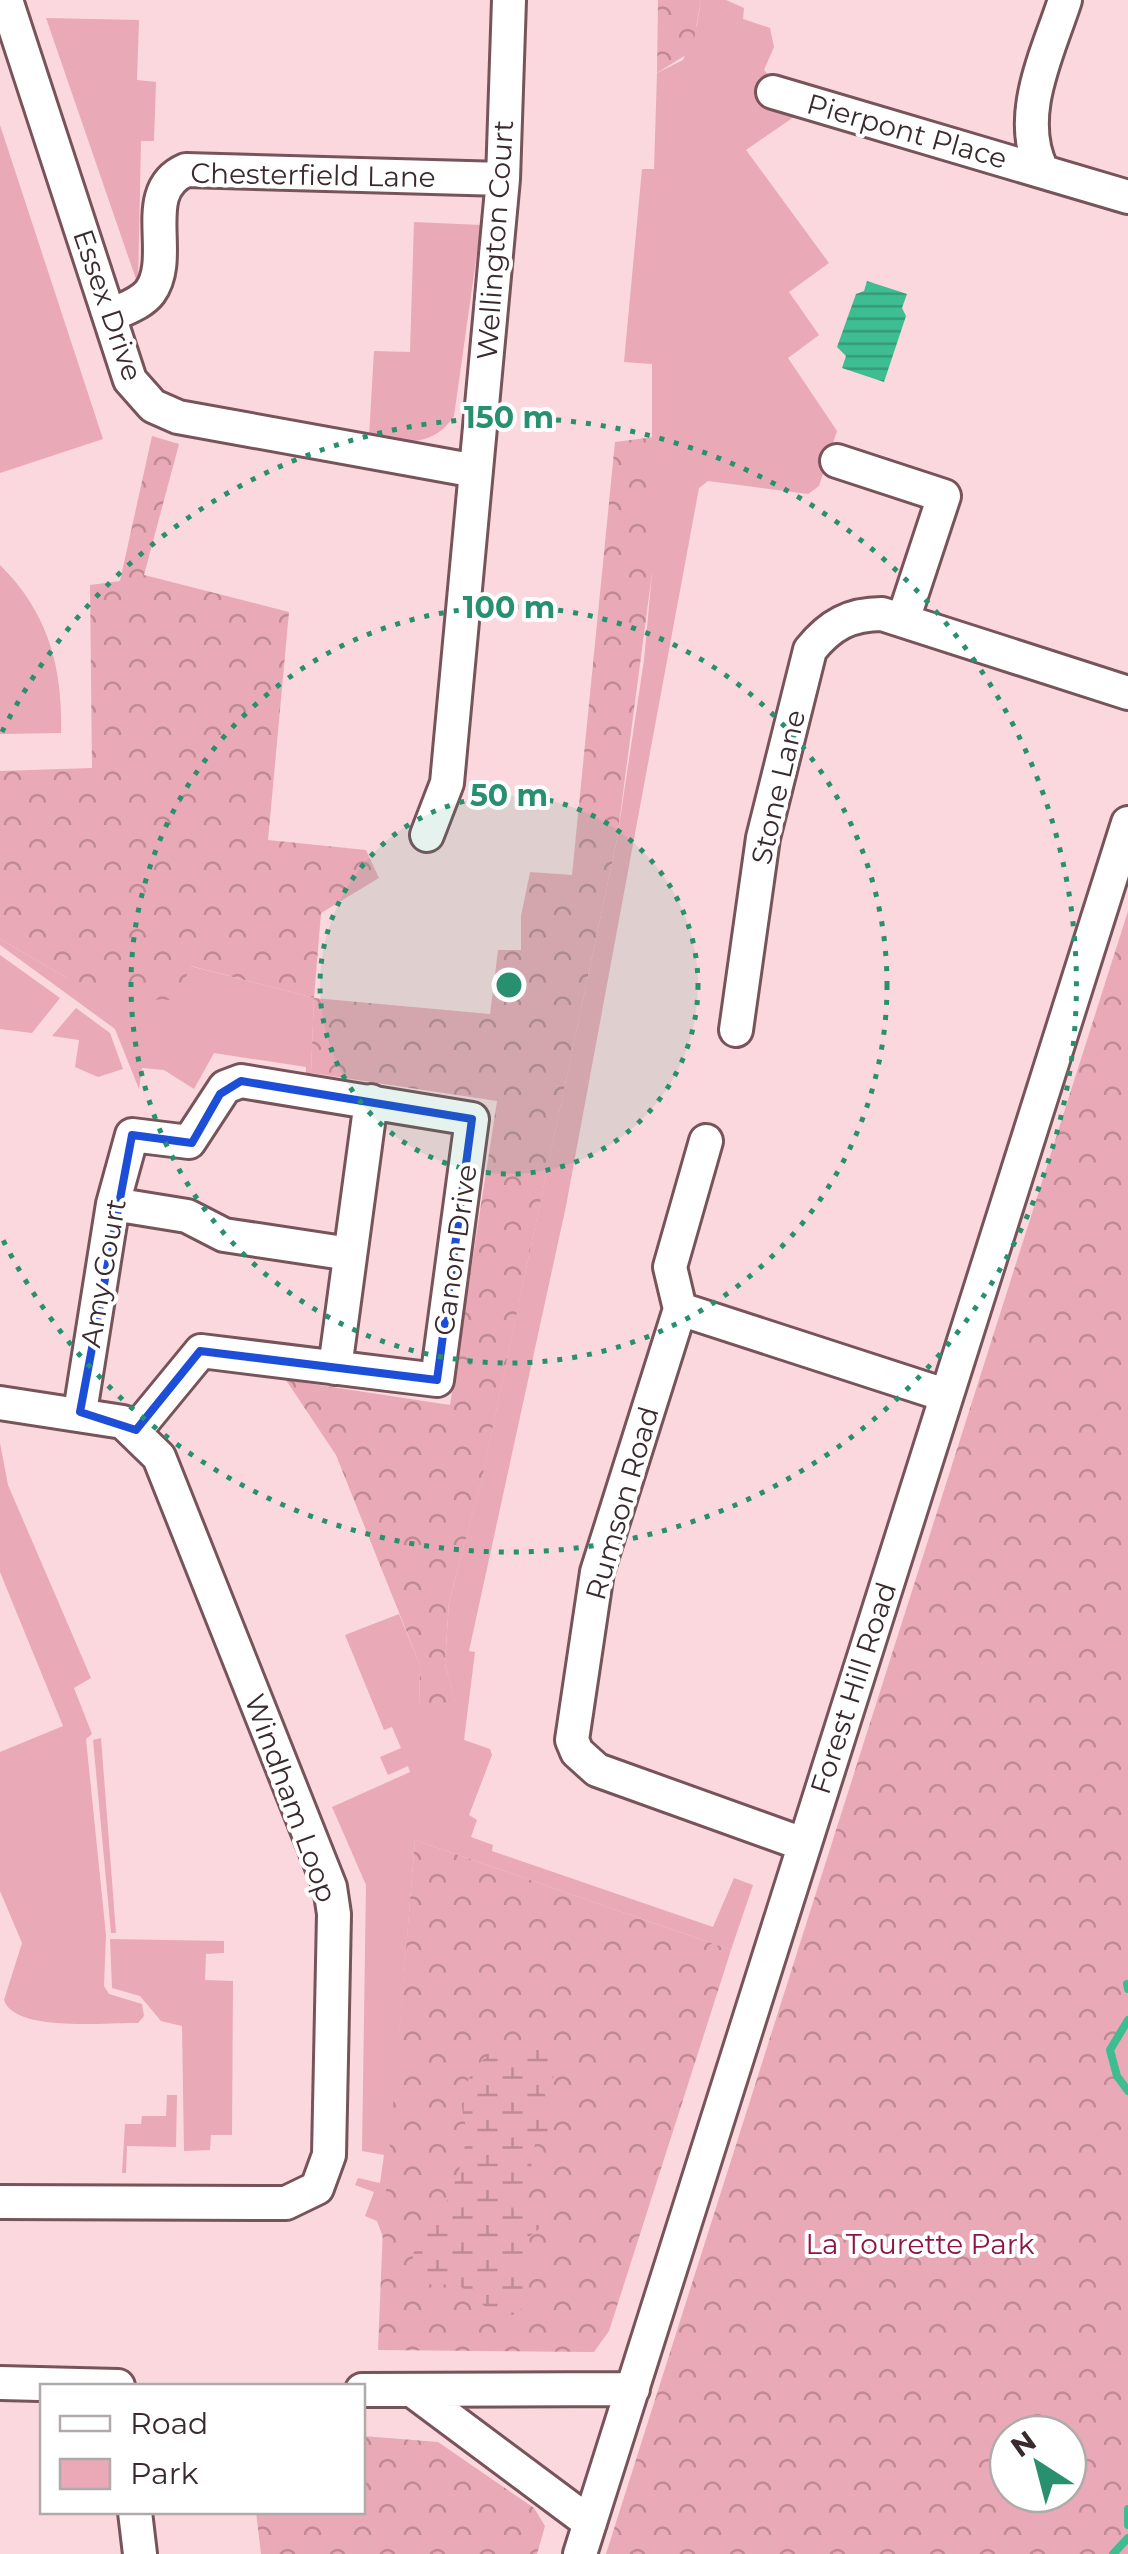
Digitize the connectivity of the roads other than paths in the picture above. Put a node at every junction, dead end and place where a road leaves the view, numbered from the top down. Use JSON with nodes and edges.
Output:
{"nodes":[{"id":1,"x":6,"y":0,"type":"edge"},
{"id":2,"x":509,"y":0,"type":"edge"},
{"id":3,"x":1065,"y":0,"type":"edge"},
{"id":4,"x":773,"y":92,"type":"dead end"},
{"id":5,"x":1042,"y":170,"type":"junction"},
{"id":6,"x":503,"y":179,"type":"junction"},
{"id":7,"x":1128,"y":198,"type":"edge"},
{"id":8,"x":110,"y":316,"type":"junction"},
{"id":9,"x":838,"y":461,"type":"dead end"},
{"id":10,"x":476,"y":471,"type":"junction"},
{"id":11,"x":903,"y":620,"type":"junction"},
{"id":12,"x":1128,"y":693,"type":"edge"},
{"id":13,"x":1128,"y":823,"type":"edge"},
{"id":14,"x":427,"y":836,"type":"dead end"},
{"id":15,"x":736,"y":1030,"type":"dead end"},
{"id":16,"x":371,"y":1101,"type":"junction"},
{"id":17,"x":132,"y":1134,"type":"joint"},
{"id":18,"x":706,"y":1141,"type":"dead end"},
{"id":19,"x":113,"y":1204,"type":"junction"},
{"id":20,"x":350,"y":1254,"type":"junction"},
{"id":21,"x":680,"y":1308,"type":"junction"},
{"id":22,"x":334,"y":1368,"type":"junction"},
{"id":23,"x":945,"y":1394,"type":"junction"},
{"id":24,"x":0,"y":1403,"type":"edge"},
{"id":25,"x":80,"y":1412,"type":"junction"},
{"id":26,"x":136,"y":1430,"type":"junction"},
{"id":27,"x":803,"y":1844,"type":"junction"},
{"id":28,"x":0,"y":2202,"type":"edge"},
{"id":29,"x":0,"y":2383,"type":"edge"},
{"id":30,"x":40,"y":2384,"type":"edge"},
{"id":31,"x":633,"y":2389,"type":"junction"},
{"id":32,"x":365,"y":2390,"type":"edge"},
{"id":33,"x":413,"y":2391,"type":"junction"},
{"id":34,"x":136,"y":2514,"type":"edge"},
{"id":35,"x":585,"y":2538,"type":"edge"},
{"id":36,"x":140,"y":2554,"type":"edge"}],
"edges":[{"from":1,"to":8,"type":"street","name":"Essex Drive"},
{"from":2,"to":6,"type":"street","name":"Wellington Court"},
{"from":3,"to":5,"type":"street","name":"Pierpont Place"},
{"from":4,"to":5,"type":"street","name":"Pierpont Place"},
{"from":5,"to":7,"type":"street","name":"Pierpont Place"},
{"from":6,"to":8,"type":"street","name":"Chesterfield Lane"},
{"from":6,"to":10,"type":"street","name":"Wellington Court"},
{"from":8,"to":10,"type":"street","name":"Essex Drive"},
{"from":9,"to":11,"type":"street"},
{"from":10,"to":14,"type":"street","name":"Wellington Court"},
{"from":11,"to":12,"type":"street","name":"Stone Lane"},
{"from":11,"to":15,"type":"street","name":"Stone Lane"},
{"from":13,"to":23,"type":"street","name":"Forest Hill Road"},
{"from":16,"to":17,"type":"street","name":"Canon Drive"},
{"from":16,"to":20,"type":"street"},
{"from":16,"to":22,"type":"street","name":"Canon Drive"},
{"from":17,"to":19,"type":"street","name":"Amy Court"},
{"from":18,"to":21,"type":"street","name":"Rumson Road"},
{"from":19,"to":20,"type":"street"},
{"from":19,"to":25,"type":"street","name":"Amy Court"},
{"from":20,"to":22,"type":"street"},
{"from":21,"to":23,"type":"street"},
{"from":21,"to":27,"type":"street","name":"Rumson Road"},
{"from":22,"to":26,"type":"street","name":"Canon Drive"},
{"from":23,"to":27,"type":"street","name":"Forest Hill Road"},
{"from":24,"to":25,"type":"street"},
{"from":25,"to":26,"type":"street"},
{"from":26,"to":28,"type":"street","name":"Windham Loop"},
{"from":27,"to":31,"type":"street","name":"Forest Hill Road"},
{"from":29,"to":30,"type":"street"},
{"from":31,"to":33,"type":"street"},
{"from":31,"to":35,"type":"street","name":"Forest Hill Road"},
{"from":32,"to":33,"type":"street"},
{"from":33,"to":35,"type":"street"},
{"from":34,"to":36,"type":"street"}]}
